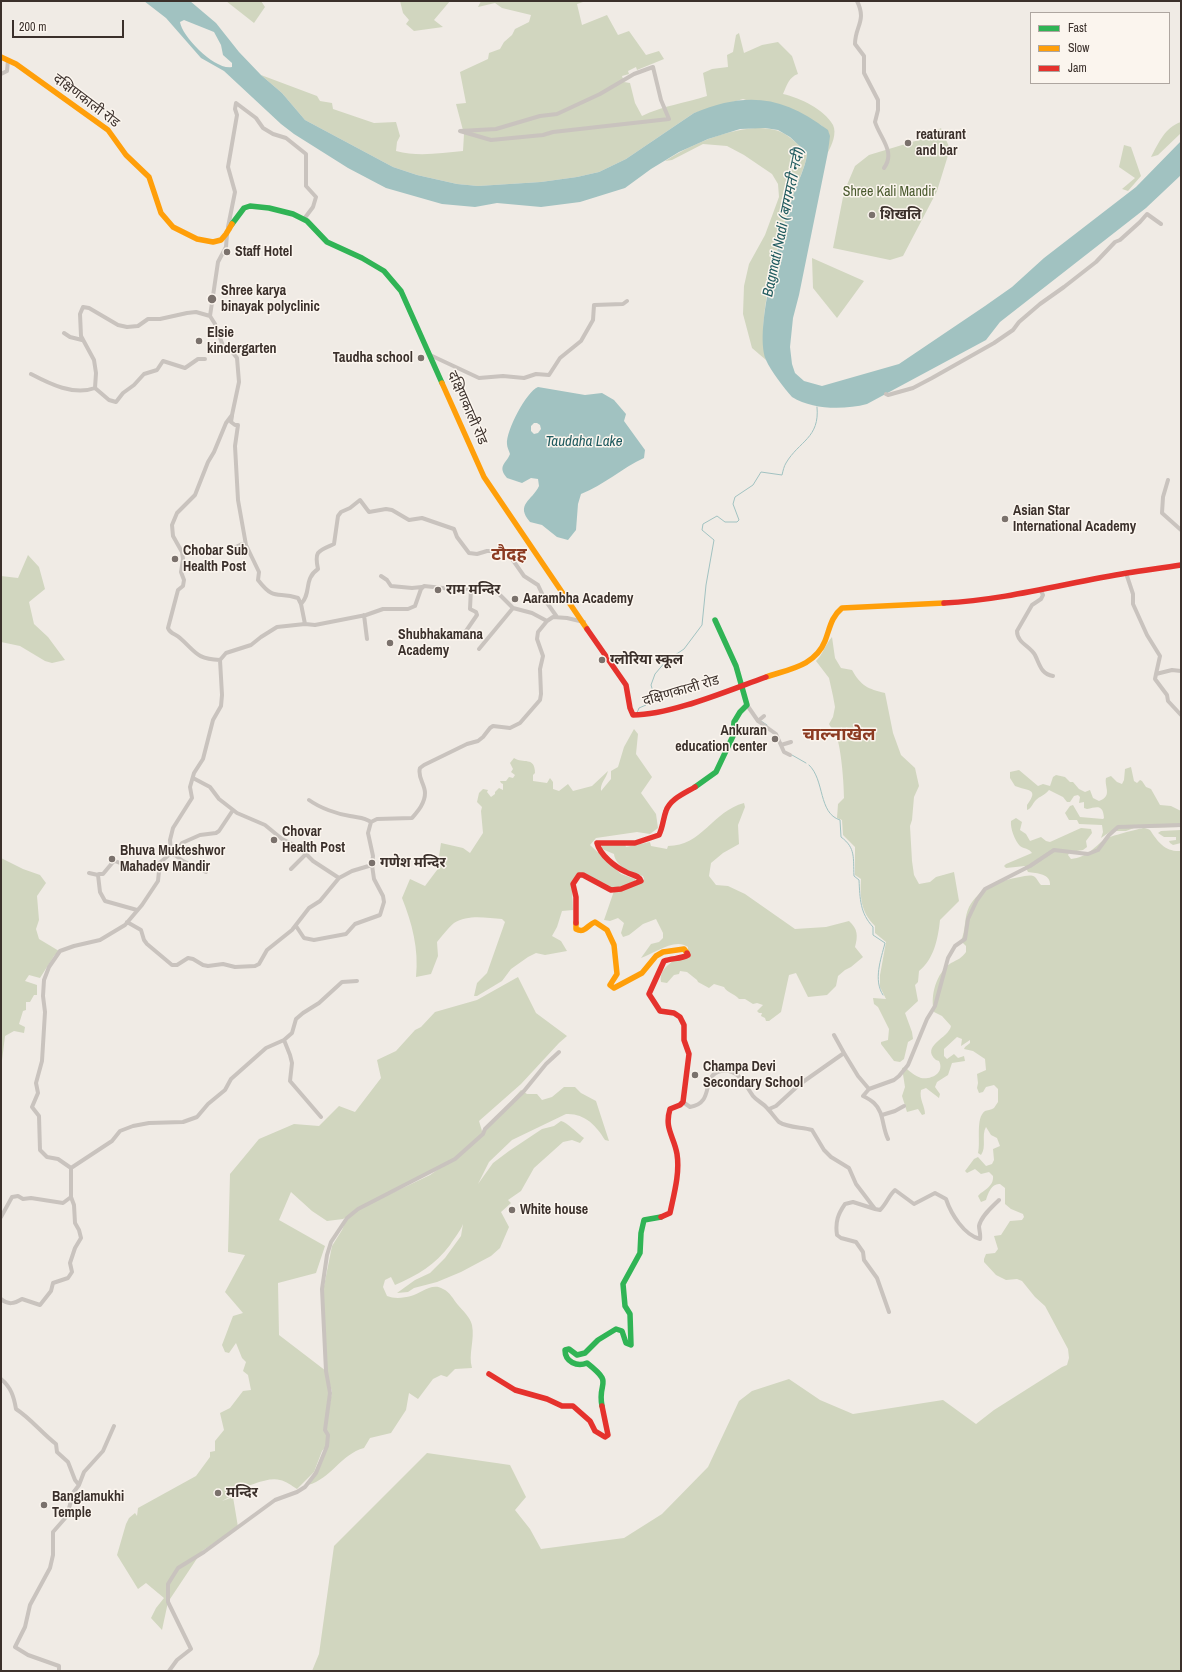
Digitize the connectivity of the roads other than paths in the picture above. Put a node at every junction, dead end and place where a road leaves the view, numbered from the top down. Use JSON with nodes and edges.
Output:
{"nodes":[{"id":1,"x":857,"y":1,"type":"edge"},
{"id":2,"x":1,"y":57,"type":"edge"},
{"id":3,"x":8,"y":60,"type":"junction"},
{"id":4,"x":1,"y":74,"type":"edge"},
{"id":5,"x":460,"y":131,"type":"joint"},
{"id":6,"x":884,"y":168,"type":"dead end"},
{"id":7,"x":304,"y":219,"type":"junction"},
{"id":8,"x":1161,"y":224,"type":"dead end"},
{"id":9,"x":228,"y":232,"type":"junction"},
{"id":10,"x":627,"y":301,"type":"dead end"},
{"id":11,"x":210,"y":316,"type":"junction"},
{"id":12,"x":64,"y":333,"type":"dead end"},
{"id":13,"x":82,"y":340,"type":"junction"},
{"id":14,"x":430,"y":355,"type":"junction"},
{"id":15,"x":205,"y":359,"type":"dead end"},
{"id":16,"x":31,"y":374,"type":"dead end"},
{"id":17,"x":95,"y":388,"type":"junction"},
{"id":18,"x":886,"y":394,"type":"dead end"},
{"id":19,"x":232,"y":415,"type":"junction"},
{"id":20,"x":1168,"y":480,"type":"dead end"},
{"id":21,"x":1181,"y":530,"type":"edge"},
{"id":22,"x":246,"y":546,"type":"junction"},
{"id":23,"x":230,"y":550,"type":"dead end"},
{"id":24,"x":1181,"y":565,"type":"edge"},
{"id":25,"x":1126,"y":573,"type":"junction"},
{"id":26,"x":381,"y":576,"type":"dead end"},
{"id":27,"x":422,"y":587,"type":"junction"},
{"id":28,"x":471,"y":588,"type":"junction"},
{"id":29,"x":1041,"y":591,"type":"junction"},
{"id":30,"x":301,"y":604,"type":"junction"},
{"id":31,"x":512,"y":608,"type":"junction"},
{"id":32,"x":364,"y":615,"type":"junction"},
{"id":33,"x":557,"y":617,"type":"junction"},
{"id":34,"x":715,"y":620,"type":"dead end"},
{"id":35,"x":547,"y":621,"type":"junction"},
{"id":36,"x":584,"y":622,"type":"junction"},
{"id":37,"x":305,"y":624,"type":"junction"},
{"id":38,"x":466,"y":630,"type":"dead end"},
{"id":39,"x":367,"y":639,"type":"dead end"},
{"id":40,"x":479,"y":649,"type":"dead end"},
{"id":41,"x":220,"y":660,"type":"junction"},
{"id":42,"x":1181,"y":671,"type":"edge"},
{"id":43,"x":1156,"y":674,"type":"junction"},
{"id":44,"x":1053,"y":676,"type":"dead end"},
{"id":45,"x":742,"y":686,"type":"junction"},
{"id":46,"x":748,"y":705,"type":"junction"},
{"id":47,"x":1181,"y":715,"type":"edge"},
{"id":48,"x":791,"y":742,"type":"dead end"},
{"id":49,"x":782,"y":745,"type":"junction"},
{"id":50,"x":790,"y":755,"type":"dead end"},
{"id":51,"x":193,"y":778,"type":"junction"},
{"id":52,"x":309,"y":800,"type":"dead end"},
{"id":53,"x":233,"y":810,"type":"junction"},
{"id":54,"x":371,"y":822,"type":"junction"},
{"id":55,"x":1181,"y":825,"type":"edge"},
{"id":56,"x":172,"y":853,"type":"junction"},
{"id":57,"x":306,"y":854,"type":"junction"},
{"id":58,"x":156,"y":865,"type":"junction"},
{"id":59,"x":372,"y":865,"type":"junction"},
{"id":60,"x":291,"y":869,"type":"dead end"},
{"id":61,"x":206,"y":872,"type":"dead end"},
{"id":62,"x":89,"y":873,"type":"dead end"},
{"id":63,"x":98,"y":876,"type":"junction"},
{"id":64,"x":339,"y":878,"type":"junction"},
{"id":65,"x":137,"y":910,"type":"junction"},
{"id":66,"x":127,"y":922,"type":"junction"},
{"id":67,"x":296,"y":926,"type":"junction"},
{"id":68,"x":357,"y":980,"type":"dead end"},
{"id":69,"x":834,"y":1035,"type":"dead end"},
{"id":70,"x":284,"y":1040,"type":"junction"},
{"id":71,"x":559,"y":1052,"type":"dead end"},
{"id":72,"x":844,"y":1053,"type":"junction"},
{"id":73,"x":869,"y":1089,"type":"junction"},
{"id":74,"x":683,"y":1102,"type":"junction"},
{"id":75,"x":904,"y":1106,"type":"dead end"},
{"id":76,"x":769,"y":1109,"type":"junction"},
{"id":77,"x":882,"y":1115,"type":"junction"},
{"id":78,"x":321,"y":1117,"type":"dead end"},
{"id":79,"x":888,"y":1139,"type":"dead end"},
{"id":80,"x":71,"y":1168,"type":"junction"},
{"id":81,"x":71,"y":1197,"type":"junction"},
{"id":82,"x":999,"y":1200,"type":"dead end"},
{"id":83,"x":875,"y":1209,"type":"junction"},
{"id":84,"x":1,"y":1217,"type":"edge"},
{"id":85,"x":1,"y":1299,"type":"edge"},
{"id":86,"x":889,"y":1312,"type":"dead end"},
{"id":87,"x":489,"y":1374,"type":"dead end"},
{"id":88,"x":1,"y":1379,"type":"edge"},
{"id":89,"x":114,"y":1426,"type":"dead end"},
{"id":90,"x":79,"y":1485,"type":"junction"},
{"id":91,"x":59,"y":1671,"type":"edge"},
{"id":92,"x":169,"y":1671,"type":"edge"}],
"edges":[{"from":1,"to":6,"type":"street"},
{"from":2,"to":3,"type":"main road","name":"दक्षिणकाली रोड"},
{"from":3,"to":4,"type":"street"},
{"from":3,"to":9,"type":"main road","name":"दक्षिणकाली रोड"},
{"from":5,"to":5,"type":"street"},
{"from":7,"to":9,"type":"main road","name":"दक्षिणकाली रोड"},
{"from":7,"to":9,"type":"street"},
{"from":7,"to":14,"type":"main road","name":"दक्षिणकाली रोड"},
{"from":8,"to":18,"type":"street"},
{"from":9,"to":11,"type":"street"},
{"from":10,"to":14,"type":"street"},
{"from":11,"to":13,"type":"street"},
{"from":11,"to":19,"type":"street"},
{"from":12,"to":13,"type":"street"},
{"from":13,"to":17,"type":"street"},
{"from":14,"to":36,"type":"main road","name":"दक्षिणकाली रोड"},
{"from":15,"to":17,"type":"street"},
{"from":16,"to":17,"type":"street"},
{"from":19,"to":22,"type":"street"},
{"from":19,"to":41,"type":"street"},
{"from":20,"to":21,"type":"street"},
{"from":22,"to":23,"type":"street"},
{"from":22,"to":30,"type":"street"},
{"from":24,"to":25,"type":"main road"},
{"from":25,"to":29,"type":"main road"},
{"from":25,"to":43,"type":"street"},
{"from":26,"to":27,"type":"street"},
{"from":27,"to":28,"type":"street"},
{"from":27,"to":32,"type":"street"},
{"from":28,"to":31,"type":"street"},
{"from":28,"to":38,"type":"street"},
{"from":29,"to":44,"type":"street"},
{"from":29,"to":45,"type":"main road","name":"दक्षिणकाली रोड"},
{"from":30,"to":33,"type":"street"},
{"from":30,"to":37,"type":"street"},
{"from":31,"to":35,"type":"street"},
{"from":31,"to":40,"type":"street"},
{"from":32,"to":37,"type":"street"},
{"from":32,"to":39,"type":"street"},
{"from":33,"to":35,"type":"street"},
{"from":33,"to":36,"type":"street"},
{"from":34,"to":45,"type":"main road"},
{"from":35,"to":54,"type":"street"},
{"from":36,"to":45,"type":"main road","name":"दक्षिणकाली रोड"},
{"from":37,"to":41,"type":"street"},
{"from":41,"to":51,"type":"street"},
{"from":42,"to":43,"type":"street"},
{"from":43,"to":47,"type":"street"},
{"from":45,"to":46,"type":"main road"},
{"from":46,"to":49,"type":"street"},
{"from":46,"to":74,"type":"main road"},
{"from":48,"to":49,"type":"street"},
{"from":49,"to":50,"type":"street"},
{"from":51,"to":53,"type":"street"},
{"from":51,"to":56,"type":"street"},
{"from":52,"to":54,"type":"street"},
{"from":53,"to":56,"type":"street"},
{"from":53,"to":57,"type":"street"},
{"from":54,"to":59,"type":"street"},
{"from":55,"to":73,"type":"street"},
{"from":56,"to":58,"type":"street"},
{"from":56,"to":61,"type":"street"},
{"from":57,"to":60,"type":"street"},
{"from":57,"to":64,"type":"street"},
{"from":58,"to":63,"type":"street"},
{"from":58,"to":65,"type":"street"},
{"from":59,"to":64,"type":"street"},
{"from":59,"to":67,"type":"street"},
{"from":62,"to":63,"type":"street"},
{"from":63,"to":65,"type":"street"},
{"from":64,"to":67,"type":"street"},
{"from":65,"to":66,"type":"street"},
{"from":66,"to":67,"type":"street"},
{"from":66,"to":80,"type":"street"},
{"from":68,"to":70,"type":"street"},
{"from":69,"to":72,"type":"street"},
{"from":70,"to":78,"type":"street"},
{"from":70,"to":80,"type":"street"},
{"from":71,"to":92,"type":"street"},
{"from":72,"to":73,"type":"street"},
{"from":72,"to":76,"type":"street"},
{"from":73,"to":77,"type":"street"},
{"from":74,"to":76,"type":"street"},
{"from":74,"to":87,"type":"main road"},
{"from":75,"to":77,"type":"street"},
{"from":76,"to":83,"type":"street"},
{"from":77,"to":79,"type":"street"},
{"from":80,"to":81,"type":"street"},
{"from":81,"to":84,"type":"street"},
{"from":81,"to":85,"type":"street"},
{"from":82,"to":83,"type":"street"},
{"from":83,"to":86,"type":"street"},
{"from":88,"to":90,"type":"street"},
{"from":89,"to":90,"type":"street"},
{"from":90,"to":91,"type":"street"}]}
